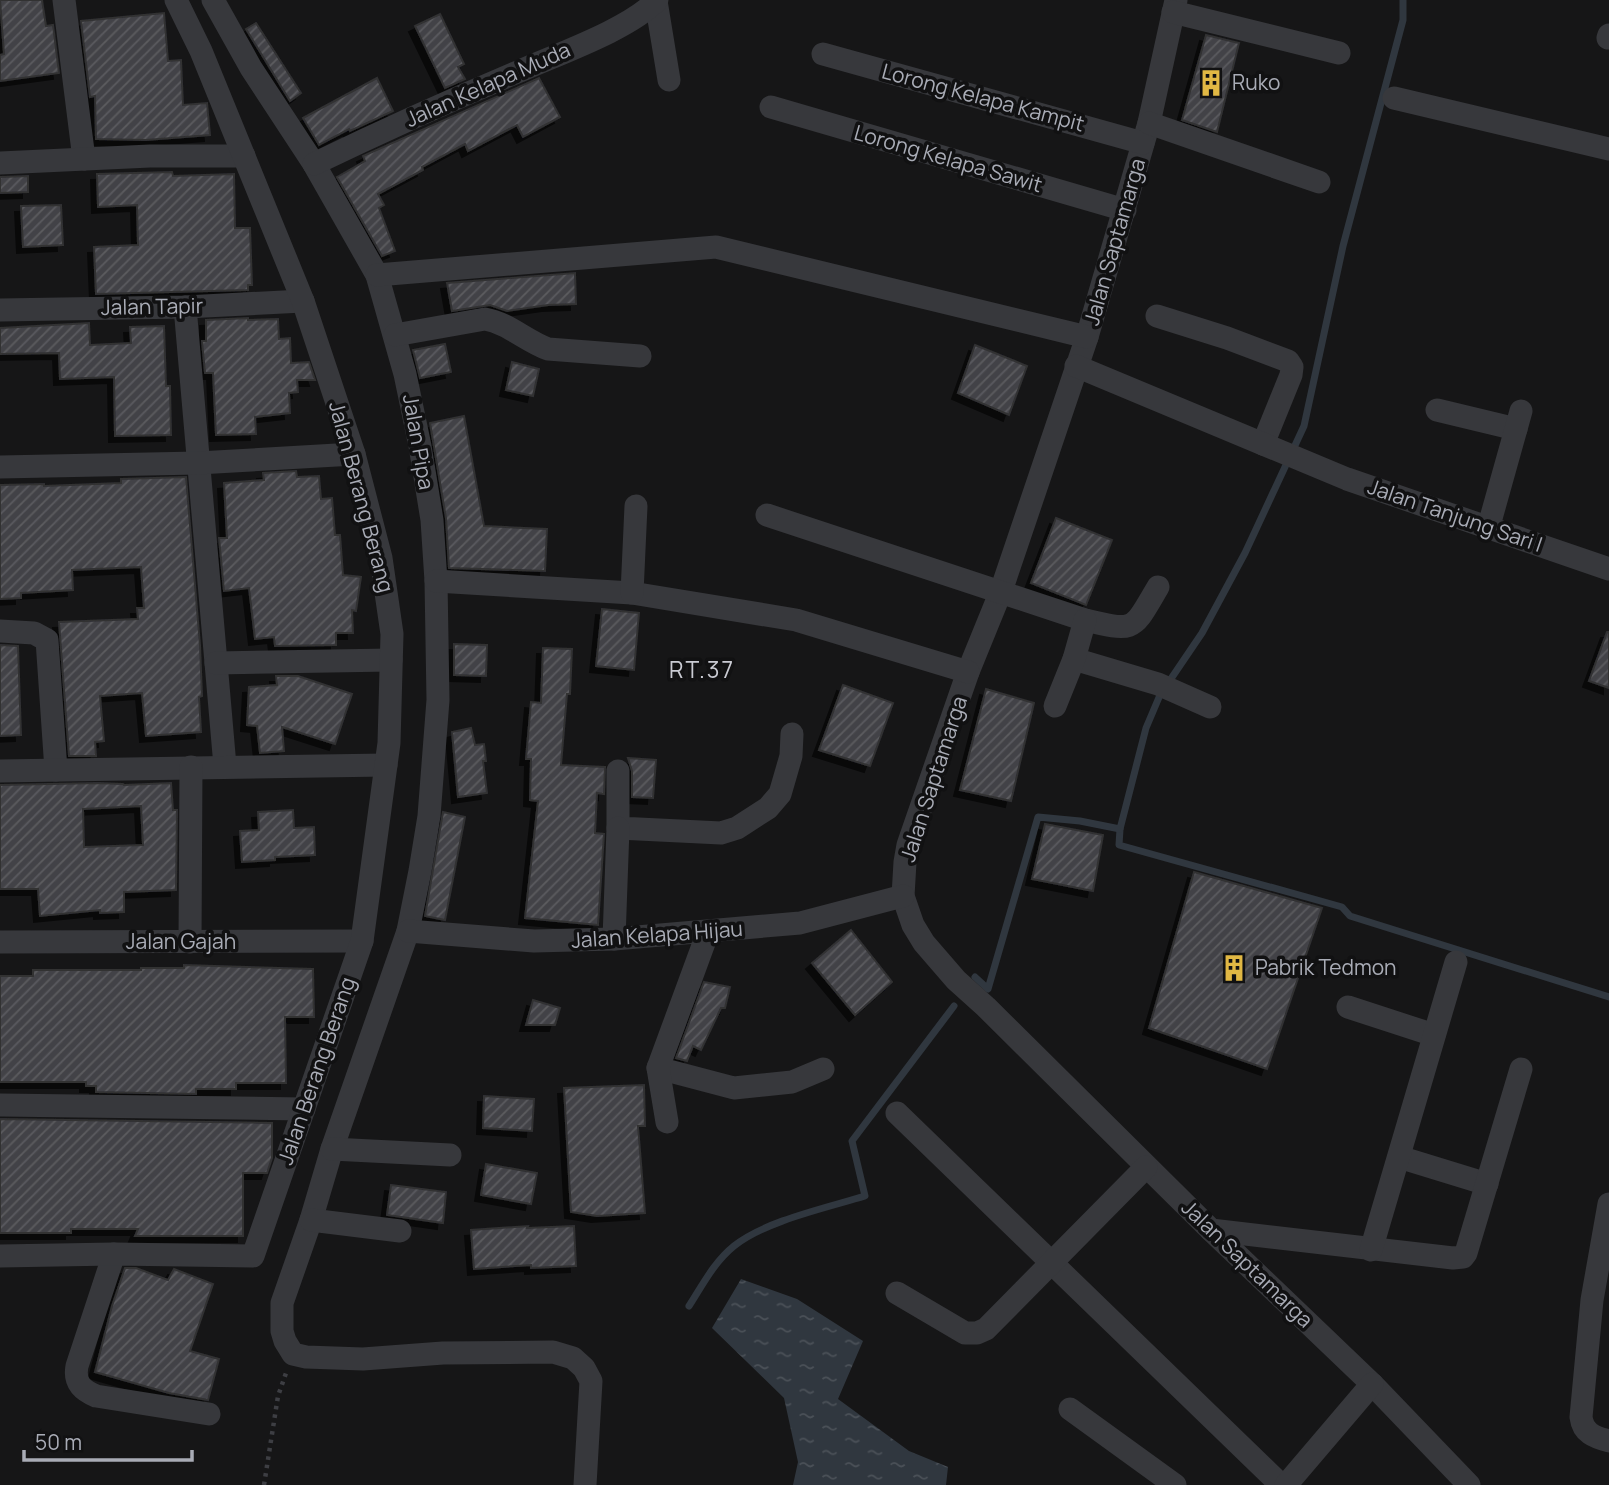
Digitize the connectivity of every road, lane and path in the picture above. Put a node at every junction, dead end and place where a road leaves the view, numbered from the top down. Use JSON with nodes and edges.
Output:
{"nodes":[{"id":1,"x":64,"y":0,"type":"edge"},
{"id":2,"x":176,"y":0,"type":"edge"},
{"id":3,"x":213,"y":0,"type":"edge"},
{"id":4,"x":657,"y":0,"type":"edge"},
{"id":5,"x":1175,"y":6,"type":"edge"},
{"id":6,"x":1339,"y":53,"type":"dead end"},
{"id":7,"x":823,"y":54,"type":"dead end"},
{"id":8,"x":669,"y":80,"type":"dead end"},
{"id":9,"x":1394,"y":98,"type":"dead end"},
{"id":10,"x":771,"y":107,"type":"dead end"},
{"id":11,"x":1146,"y":133,"type":"junction"},
{"id":12,"x":1609,"y":149,"type":"edge"},
{"id":13,"x":244,"y":156,"type":"junction"},
{"id":14,"x":84,"y":159,"type":"junction"},
{"id":15,"x":0,"y":163,"type":"edge"},
{"id":16,"x":314,"y":164,"type":"junction"},
{"id":17,"x":1319,"y":182,"type":"dead end"},
{"id":18,"x":1125,"y":210,"type":"junction"},
{"id":19,"x":377,"y":275,"type":"junction"},
{"id":20,"x":303,"y":301,"type":"junction"},
{"id":21,"x":186,"y":307,"type":"junction"},
{"id":22,"x":0,"y":310,"type":"edge"},
{"id":23,"x":1157,"y":317,"type":"dead end"},
{"id":24,"x":396,"y":335,"type":"junction"},
{"id":25,"x":1087,"y":337,"type":"junction"},
{"id":26,"x":640,"y":356,"type":"dead end"},
{"id":27,"x":1076,"y":366,"type":"junction"},
{"id":28,"x":1437,"y":410,"type":"dead end"},
{"id":29,"x":1271,"y":447,"type":"junction"},
{"id":30,"x":354,"y":454,"type":"junction"},
{"id":31,"x":198,"y":463,"type":"junction"},
{"id":32,"x":0,"y":467,"type":"edge"},
{"id":33,"x":636,"y":506,"type":"dead end"},
{"id":34,"x":768,"y":515,"type":"dead end"},
{"id":35,"x":1488,"y":529,"type":"junction"},
{"id":36,"x":1609,"y":569,"type":"edge"},
{"id":37,"x":436,"y":581,"type":"junction"},
{"id":38,"x":1158,"y":587,"type":"dead end"},
{"id":39,"x":1001,"y":591,"type":"junction"},
{"id":40,"x":632,"y":593,"type":"junction"},
{"id":41,"x":1085,"y":620,"type":"junction"},
{"id":42,"x":0,"y":631,"type":"edge"},
{"id":43,"x":1074,"y":659,"type":"junction"},
{"id":44,"x":391,"y":660,"type":"junction"},
{"id":45,"x":216,"y":663,"type":"junction"},
{"id":46,"x":968,"y":672,"type":"junction"},
{"id":47,"x":1055,"y":706,"type":"dead end"},
{"id":48,"x":1210,"y":707,"type":"dead end"},
{"id":49,"x":793,"y":734,"type":"dead end"},
{"id":50,"x":386,"y":765,"type":"junction"},
{"id":51,"x":225,"y":766,"type":"junction"},
{"id":52,"x":191,"y":767,"type":"junction"},
{"id":53,"x":57,"y":770,"type":"junction"},
{"id":54,"x":0,"y":771,"type":"edge"},
{"id":55,"x":618,"y":771,"type":"dead end"},
{"id":56,"x":618,"y":828,"type":"junction"},
{"id":57,"x":903,"y":896,"type":"junction"},
{"id":58,"x":408,"y":931,"type":"junction"},
{"id":59,"x":708,"y":932,"type":"junction"},
{"id":60,"x":614,"y":939,"type":"junction"},
{"id":61,"x":362,"y":941,"type":"junction"},
{"id":62,"x":0,"y":942,"type":"edge"},
{"id":63,"x":190,"y":942,"type":"junction"},
{"id":64,"x":1456,"y":962,"type":"dead end"},
{"id":65,"x":1348,"y":1007,"type":"dead end"},
{"id":66,"x":1434,"y":1035,"type":"junction"},
{"id":67,"x":658,"y":1068,"type":"junction"},
{"id":68,"x":823,"y":1069,"type":"dead end"},
{"id":69,"x":1521,"y":1069,"type":"dead end"},
{"id":70,"x":0,"y":1105,"type":"edge"},
{"id":71,"x":304,"y":1109,"type":"junction"},
{"id":72,"x":897,"y":1113,"type":"dead end"},
{"id":73,"x":667,"y":1122,"type":"dead end"},
{"id":74,"x":332,"y":1149,"type":"junction"},
{"id":75,"x":450,"y":1155,"type":"dead end"},
{"id":76,"x":1399,"y":1157,"type":"junction"},
{"id":77,"x":1146,"y":1167,"type":"junction"},
{"id":78,"x":1487,"y":1184,"type":"junction"},
{"id":79,"x":1609,"y":1204,"type":"edge"},
{"id":80,"x":311,"y":1220,"type":"junction"},
{"id":81,"x":1211,"y":1230,"type":"junction"},
{"id":82,"x":400,"y":1231,"type":"dead end"},
{"id":83,"x":1371,"y":1250,"type":"junction"},
{"id":84,"x":114,"y":1254,"type":"junction"},
{"id":85,"x":0,"y":1256,"type":"edge"},
{"id":86,"x":1051,"y":1263,"type":"junction"},
{"id":87,"x":897,"y":1293,"type":"dead end"},
{"id":88,"x":1601,"y":1302,"type":"edge"},
{"id":89,"x":293,"y":1354,"type":"junction"},
{"id":90,"x":1372,"y":1384,"type":"junction"},
{"id":91,"x":1070,"y":1409,"type":"dead end"},
{"id":92,"x":209,"y":1414,"type":"dead end"},
{"id":93,"x":1609,"y":1441,"type":"edge"},
{"id":94,"x":264,"y":1485,"type":"edge"},
{"id":95,"x":585,"y":1485,"type":"edge"},
{"id":96,"x":1175,"y":1485,"type":"edge"},
{"id":97,"x":1284,"y":1485,"type":"edge"},
{"id":98,"x":1469,"y":1485,"type":"edge"}],
"edges":[{"from":1,"to":14,"type":"street"},
{"from":2,"to":13,"type":"street","name":"Jalan Berang Berang"},
{"from":3,"to":16,"type":"street","name":"Jalan Pipa"},
{"from":4,"to":8,"type":"street"},
{"from":4,"to":16,"type":"street","name":"Jalan Kelapa Muda"},
{"from":5,"to":6,"type":"street"},
{"from":5,"to":11,"type":"street","name":"Jalan Saptamarga"},
{"from":7,"to":11,"type":"street","name":"Lorong Kelapa Kampit"},
{"from":9,"to":12,"type":"street"},
{"from":10,"to":18,"type":"street","name":"Lorong Kelapa Sawit"},
{"from":11,"to":17,"type":"street","name":"Lorong Kelapa Kampit"},
{"from":11,"to":18,"type":"street","name":"Jalan Saptamarga"},
{"from":13,"to":14,"type":"street"},
{"from":13,"to":20,"type":"street","name":"Jalan Berang Berang"},
{"from":14,"to":15,"type":"street"},
{"from":16,"to":19,"type":"street","name":"Jalan Pipa"},
{"from":18,"to":25,"type":"street","name":"Jalan Saptamarga"},
{"from":19,"to":24,"type":"street","name":"Jalan Pipa"},
{"from":19,"to":25,"type":"street"},
{"from":20,"to":21,"type":"street","name":"Jalan Tapir"},
{"from":20,"to":30,"type":"street","name":"Jalan Berang Berang"},
{"from":21,"to":22,"type":"street","name":"Jalan Tapir"},
{"from":21,"to":31,"type":"street"},
{"from":23,"to":29,"type":"street"},
{"from":24,"to":26,"type":"street"},
{"from":24,"to":37,"type":"street","name":"Jalan Pipa"},
{"from":25,"to":27,"type":"street","name":"Jalan Saptamarga"},
{"from":27,"to":29,"type":"street"},
{"from":27,"to":39,"type":"street","name":"Jalan Saptamarga"},
{"from":28,"to":35,"type":"street"},
{"from":29,"to":35,"type":"street","name":"Jalan Tanjung Sari I"},
{"from":30,"to":31,"type":"street"},
{"from":30,"to":44,"type":"street","name":"Jalan Berang Berang"},
{"from":31,"to":32,"type":"street"},
{"from":31,"to":45,"type":"street"},
{"from":33,"to":40,"type":"street"},
{"from":34,"to":39,"type":"street"},
{"from":35,"to":36,"type":"street","name":"Jalan Tanjung Sari I"},
{"from":37,"to":40,"type":"street"},
{"from":37,"to":58,"type":"street","name":"Jalan Pipa"},
{"from":38,"to":41,"type":"street"},
{"from":39,"to":41,"type":"street"},
{"from":39,"to":46,"type":"street","name":"Jalan Saptamarga"},
{"from":40,"to":46,"type":"street"},
{"from":41,"to":43,"type":"street"},
{"from":42,"to":53,"type":"street"},
{"from":43,"to":47,"type":"street"},
{"from":43,"to":48,"type":"street"},
{"from":44,"to":45,"type":"street"},
{"from":44,"to":50,"type":"street","name":"Jalan Berang Berang"},
{"from":45,"to":51,"type":"street"},
{"from":46,"to":57,"type":"street","name":"Jalan Saptamarga"},
{"from":49,"to":56,"type":"street"},
{"from":50,"to":51,"type":"street"},
{"from":50,"to":61,"type":"street","name":"Jalan Berang Berang"},
{"from":51,"to":52,"type":"street"},
{"from":52,"to":53,"type":"street"},
{"from":52,"to":63,"type":"street"},
{"from":53,"to":54,"type":"street"},
{"from":55,"to":56,"type":"street"},
{"from":56,"to":60,"type":"street"},
{"from":57,"to":59,"type":"street","name":"Jalan Kelapa Hijau"},
{"from":57,"to":77,"type":"street","name":"Jalan Saptamarga"},
{"from":58,"to":60,"type":"street","name":"Jalan Kelapa Hijau"},
{"from":58,"to":74,"type":"street","name":"Jalan Pipa"},
{"from":59,"to":60,"type":"street","name":"Jalan Kelapa Hijau"},
{"from":59,"to":67,"type":"street"},
{"from":61,"to":63,"type":"street","name":"Jalan Gajah"},
{"from":61,"to":71,"type":"street","name":"Jalan Berang Berang"},
{"from":62,"to":63,"type":"street","name":"Jalan Gajah"},
{"from":64,"to":66,"type":"street"},
{"from":65,"to":66,"type":"street"},
{"from":66,"to":76,"type":"street"},
{"from":67,"to":68,"type":"street"},
{"from":67,"to":73,"type":"street"},
{"from":69,"to":78,"type":"street"},
{"from":70,"to":71,"type":"street"},
{"from":71,"to":84,"type":"street","name":"Jalan Berang Berang"},
{"from":72,"to":86,"type":"street"},
{"from":74,"to":75,"type":"street"},
{"from":74,"to":80,"type":"street","name":"Jalan Pipa"},
{"from":76,"to":78,"type":"street"},
{"from":76,"to":83,"type":"street"},
{"from":77,"to":81,"type":"street","name":"Jalan Saptamarga"},
{"from":77,"to":86,"type":"street"},
{"from":78,"to":83,"type":"street"},
{"from":79,"to":88,"type":"street"},
{"from":80,"to":82,"type":"street"},
{"from":80,"to":89,"type":"street","name":"Jalan Pipa"},
{"from":81,"to":83,"type":"street"},
{"from":81,"to":90,"type":"street","name":"Jalan Saptamarga"},
{"from":84,"to":85,"type":"street"},
{"from":84,"to":92,"type":"street"},
{"from":86,"to":87,"type":"street"},
{"from":86,"to":97,"type":"street"},
{"from":88,"to":93,"type":"street"},
{"from":89,"to":94,"type":"path"},
{"from":89,"to":95,"type":"street"},
{"from":90,"to":97,"type":"street"},
{"from":90,"to":98,"type":"street","name":"Jalan Saptamarga"},
{"from":91,"to":96,"type":"street"}]}
